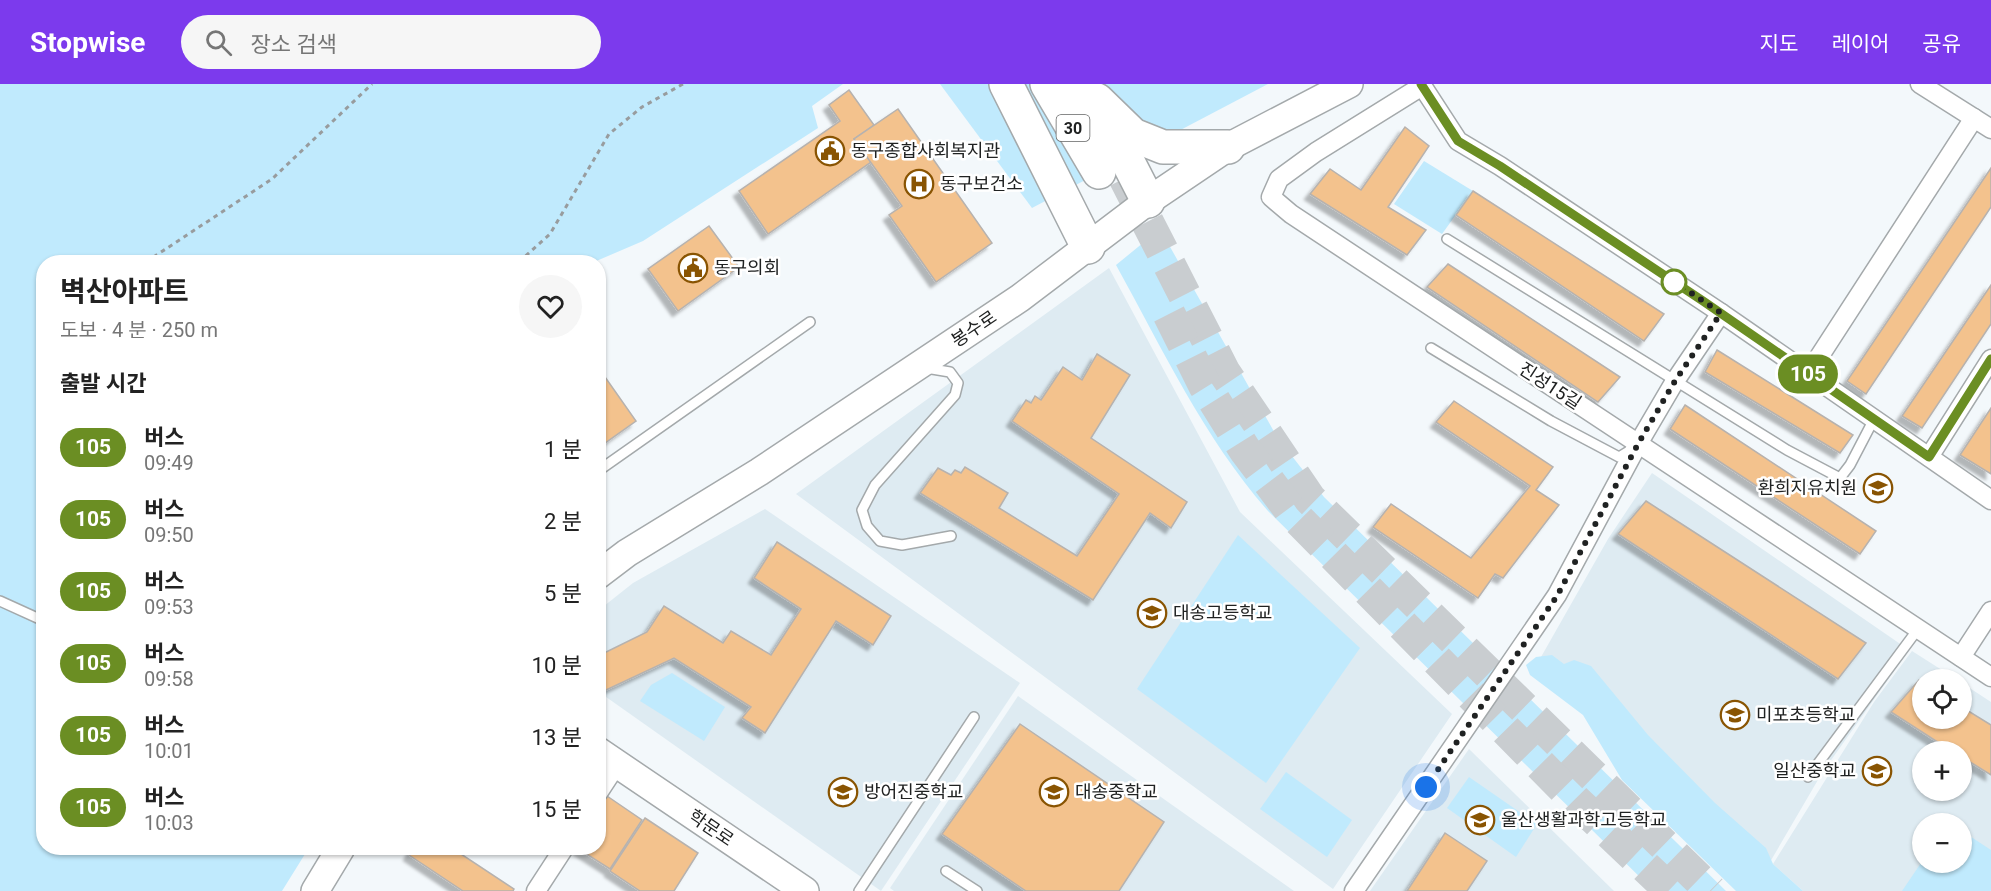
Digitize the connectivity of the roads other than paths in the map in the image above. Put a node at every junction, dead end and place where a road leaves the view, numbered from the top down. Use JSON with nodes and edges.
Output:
{"nodes":[{"id":1,"x":1006,"y":84,"type":"edge"},
{"id":2,"x":1047,"y":84,"type":"edge"},
{"id":3,"x":1349,"y":84,"type":"edge"},
{"id":4,"x":1920,"y":84,"type":"edge"},
{"id":5,"x":1422,"y":85,"type":"edge"},
{"id":6,"x":1087,"y":89,"type":"edge"},
{"id":7,"x":1974,"y":118,"type":"junction"},
{"id":8,"x":1991,"y":129,"type":"edge"},
{"id":9,"x":1228,"y":147,"type":"junction"},
{"id":10,"x":1148,"y":201,"type":"junction"},
{"id":11,"x":1447,"y":238,"type":"dead end"},
{"id":12,"x":1088,"y":247,"type":"junction"},
{"id":13,"x":1721,"y":313,"type":"junction"},
{"id":14,"x":810,"y":322,"type":"dead end"},
{"id":15,"x":1431,"y":348,"type":"dead end"},
{"id":16,"x":1991,"y":359,"type":"edge"},
{"id":17,"x":915,"y":369,"type":"junction"},
{"id":18,"x":1808,"y":375,"type":"junction"},
{"id":19,"x":1675,"y":381,"type":"junction"},
{"id":20,"x":1874,"y":419,"type":"junction"},
{"id":21,"x":1638,"y":444,"type":"junction"},
{"id":22,"x":1929,"y":457,"type":"junction"},
{"id":23,"x":606,"y":465,"type":"edge"},
{"id":24,"x":1991,"y":500,"type":"edge"},
{"id":25,"x":951,"y":536,"type":"dead end"},
{"id":26,"x":606,"y":569,"type":"edge"},
{"id":27,"x":0,"y":601,"type":"edge"},
{"id":28,"x":1991,"y":611,"type":"edge"},
{"id":29,"x":36,"y":617,"type":"edge"},
{"id":30,"x":1918,"y":629,"type":"junction"},
{"id":31,"x":1961,"y":657,"type":"junction"},
{"id":32,"x":1991,"y":677,"type":"edge"},
{"id":33,"x":974,"y":717,"type":"dead end"},
{"id":34,"x":608,"y":758,"type":"edge"},
{"id":35,"x":1808,"y":777,"type":"dead end"},
{"id":36,"x":338,"y":855,"type":"edge"},
{"id":37,"x":559,"y":855,"type":"edge"},
{"id":38,"x":946,"y":871,"type":"dead end"},
{"id":39,"x":315,"y":891,"type":"edge"},
{"id":40,"x":536,"y":891,"type":"edge"},
{"id":41,"x":805,"y":891,"type":"edge"},
{"id":42,"x":859,"y":891,"type":"edge"},
{"id":43,"x":977,"y":891,"type":"edge"},
{"id":44,"x":1354,"y":891,"type":"edge"}],
"edges":[{"from":1,"to":12,"type":"highway"},
{"from":2,"to":6,"type":"highway","number":"30"},
{"from":3,"to":9,"type":"main road","name":"봉수로"},
{"from":4,"to":7,"type":"street"},
{"from":5,"to":13,"type":"street"},
{"from":5,"to":21,"type":"street","name":"진성15길"},
{"from":6,"to":9,"type":"highway"},
{"from":6,"to":10,"type":"highway"},
{"from":7,"to":8,"type":"street"},
{"from":7,"to":18,"type":"street"},
{"from":9,"to":10,"type":"main road","name":"봉수로"},
{"from":10,"to":12,"type":"main road","name":"봉수로"},
{"from":11,"to":19,"type":"lane"},
{"from":12,"to":17,"type":"main road","name":"봉수로"},
{"from":13,"to":18,"type":"street"},
{"from":13,"to":19,"type":"street"},
{"from":14,"to":23,"type":"lane"},
{"from":15,"to":21,"type":"lane"},
{"from":16,"to":22,"type":"street"},
{"from":17,"to":25,"type":"lane"},
{"from":17,"to":26,"type":"main road","name":"봉수로"},
{"from":18,"to":20,"type":"street"},
{"from":19,"to":20,"type":"lane"},
{"from":19,"to":21,"type":"street"},
{"from":20,"to":22,"type":"street"},
{"from":21,"to":30,"type":"street","name":"진성15길"},
{"from":21,"to":44,"type":"street"},
{"from":22,"to":24,"type":"street"},
{"from":27,"to":29,"type":"lane"},
{"from":28,"to":31,"type":"street"},
{"from":30,"to":31,"type":"street","name":"진성15길"},
{"from":30,"to":35,"type":"lane"},
{"from":31,"to":32,"type":"street","name":"진성15길"},
{"from":33,"to":42,"type":"lane"},
{"from":34,"to":41,"type":"main road","name":"학문로"},
{"from":36,"to":39,"type":"main road"},
{"from":37,"to":40,"type":"street"},
{"from":38,"to":43,"type":"lane"}]}
